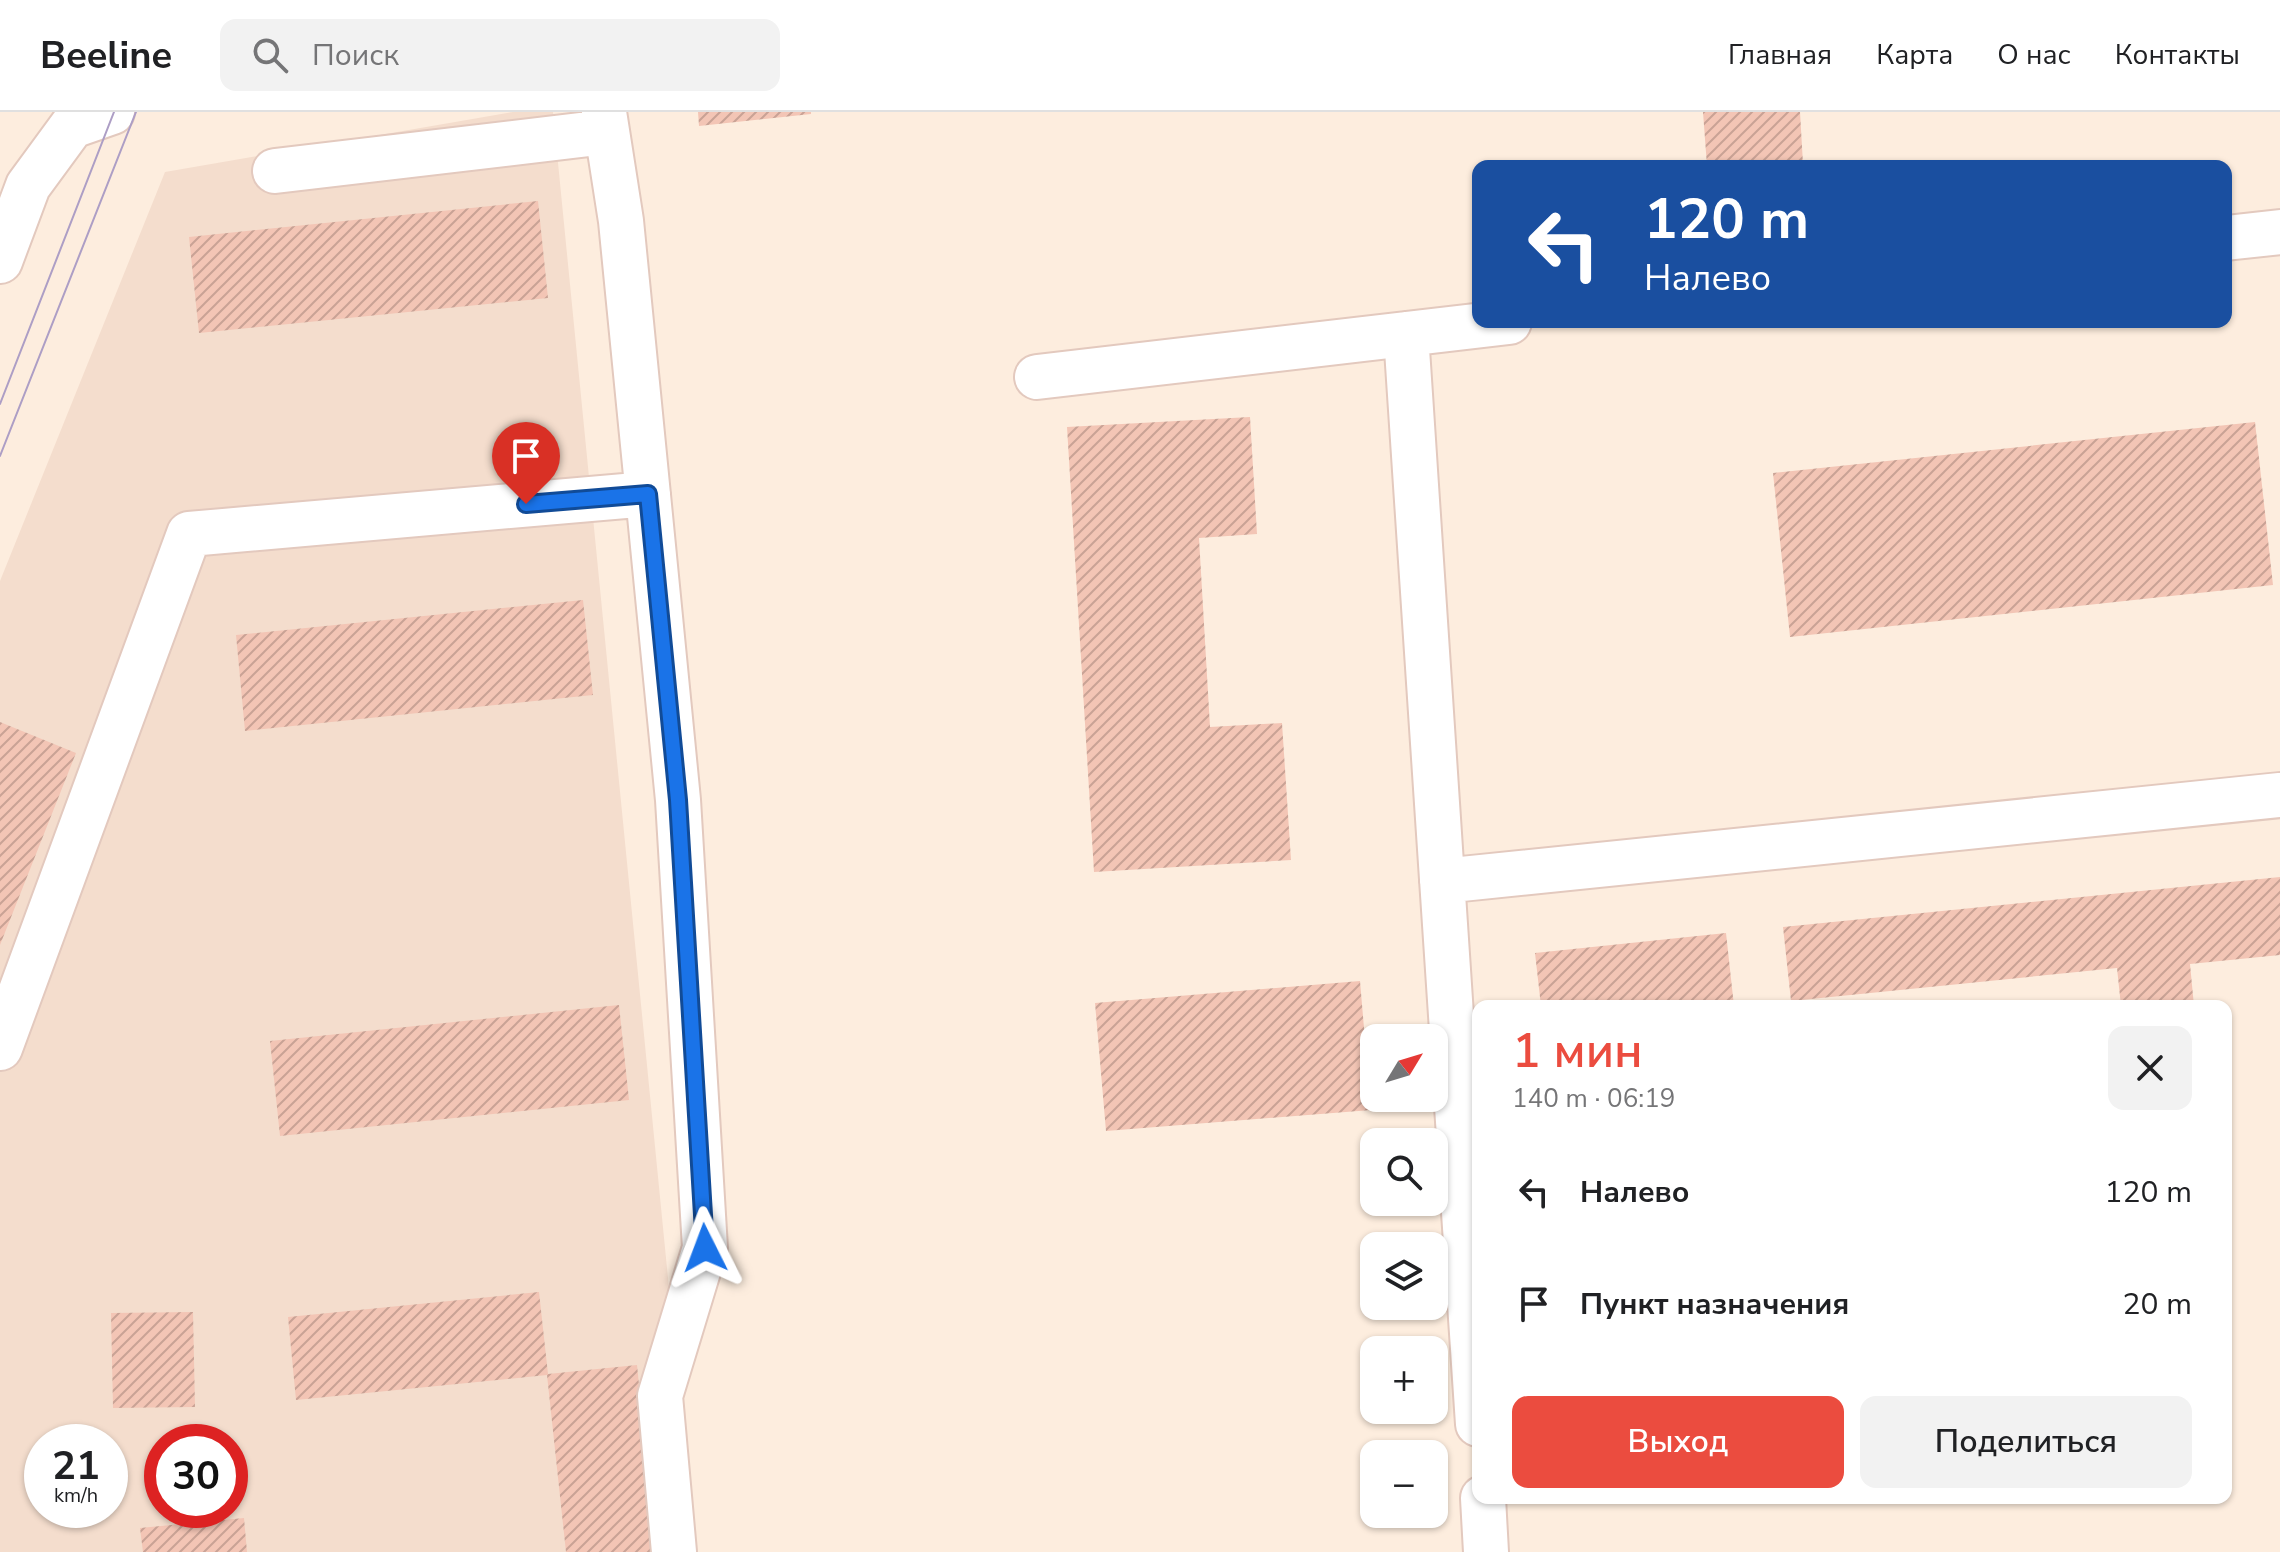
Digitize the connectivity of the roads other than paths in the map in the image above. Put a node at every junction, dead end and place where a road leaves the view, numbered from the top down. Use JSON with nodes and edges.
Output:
{"nodes":[{"id":1,"x":112,"y":112,"type":"edge"},
{"id":2,"x":605,"y":122,"type":"edge"},
{"id":3,"x":275,"y":171,"type":"dead end"},
{"id":4,"x":2280,"y":232,"type":"edge"},
{"id":5,"x":2232,"y":237,"type":"edge"},
{"id":6,"x":0,"y":261,"type":"edge"},
{"id":7,"x":1472,"y":326,"type":"edge"},
{"id":8,"x":1406,"y":334,"type":"junction"},
{"id":9,"x":1037,"y":377,"type":"dead end"},
{"id":10,"x":648,"y":494,"type":"junction"},
{"id":11,"x":2280,"y":795,"type":"edge"},
{"id":12,"x":1442,"y":881,"type":"junction"},
{"id":13,"x":0,"y":1048,"type":"edge"},
{"id":14,"x":1472,"y":1334,"type":"edge"},
{"id":15,"x":1483,"y":1504,"type":"edge"},
{"id":16,"x":674,"y":1552,"type":"edge"},
{"id":17,"x":1486,"y":1552,"type":"edge"}],
"edges":[{"from":1,"to":6,"type":"street"},
{"from":2,"to":3,"type":"street"},
{"from":2,"to":10,"type":"street"},
{"from":4,"to":5,"type":"street"},
{"from":7,"to":8,"type":"street"},
{"from":8,"to":9,"type":"street"},
{"from":8,"to":12,"type":"street"},
{"from":10,"to":13,"type":"street"},
{"from":10,"to":16,"type":"street"},
{"from":11,"to":12,"type":"street"},
{"from":12,"to":14,"type":"street"},
{"from":15,"to":17,"type":"street"}]}
